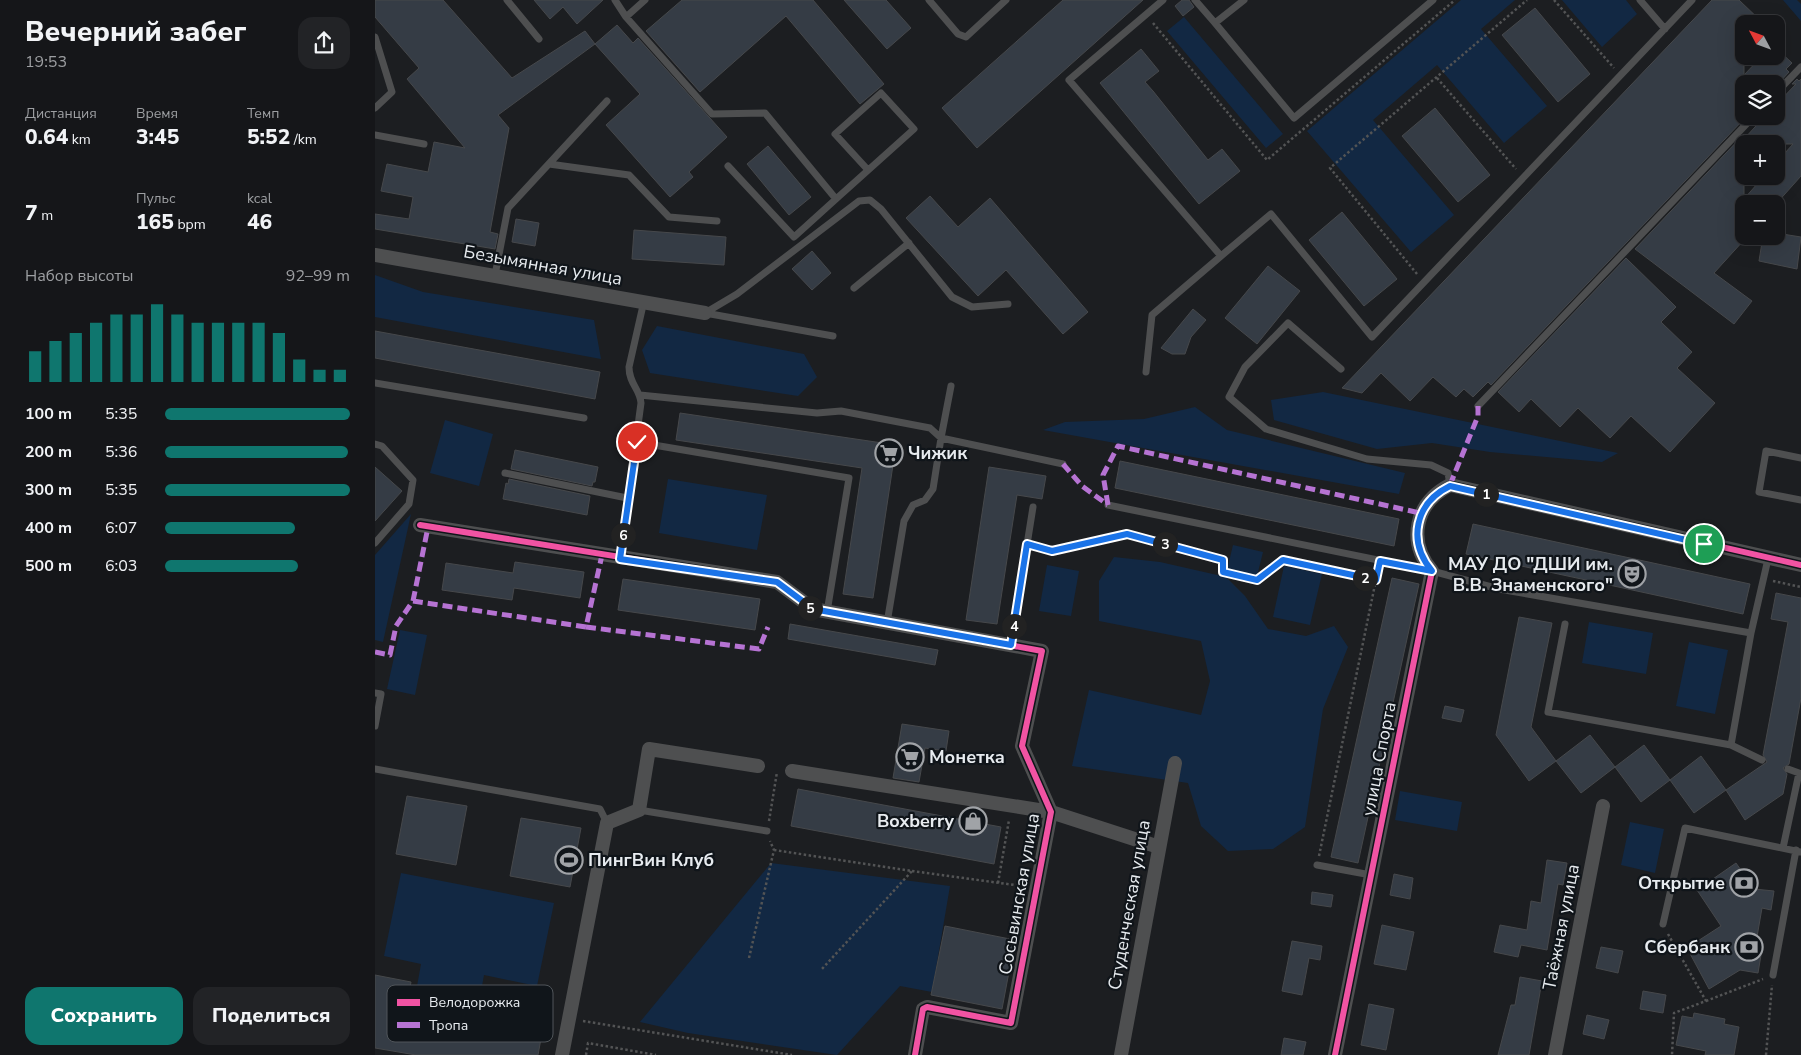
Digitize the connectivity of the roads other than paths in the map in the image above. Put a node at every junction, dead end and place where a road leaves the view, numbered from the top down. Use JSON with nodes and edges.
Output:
{"nodes":[{"id":1,"x":507,"y":0,"type":"edge"},
{"id":2,"x":615,"y":0,"type":"edge"},
{"id":3,"x":645,"y":0,"type":"edge"},
{"id":4,"x":929,"y":0,"type":"edge"},
{"id":5,"x":1006,"y":0,"type":"edge"},
{"id":6,"x":1163,"y":0,"type":"edge"},
{"id":7,"x":1195,"y":0,"type":"edge"},
{"id":8,"x":1244,"y":0,"type":"edge"},
{"id":9,"x":1433,"y":0,"type":"edge"},
{"id":10,"x":1640,"y":0,"type":"edge"},
{"id":11,"x":1692,"y":0,"type":"edge"},
{"id":12,"x":626,"y":17,"type":"junction"},
{"id":13,"x":1215,"y":23,"type":"junction"},
{"id":14,"x":1665,"y":29,"type":"junction"},
{"id":15,"x":375,"y":37,"type":"edge"},
{"id":16,"x":539,"y":39,"type":"dead end"},
{"id":17,"x":1801,"y":67,"type":"edge"},
{"id":18,"x":1785,"y":84,"type":"edge"},
{"id":19,"x":607,"y":101,"type":"dead end"},
{"id":20,"x":375,"y":108,"type":"edge"},
{"id":21,"x":1745,"y":125,"type":"edge"},
{"id":22,"x":375,"y":135,"type":"edge"},
{"id":23,"x":424,"y":144,"type":"dead end"},
{"id":24,"x":549,"y":164,"type":"junction"},
{"id":25,"x":728,"y":166,"type":"dead end"},
{"id":26,"x":868,"y":170,"type":"junction"},
{"id":27,"x":836,"y":199,"type":"junction"},
{"id":28,"x":717,"y":221,"type":"dead end"},
{"id":29,"x":909,"y":243,"type":"junction"},
{"id":30,"x":375,"y":255,"type":"edge"},
{"id":31,"x":1221,"y":256,"type":"junction"},
{"id":32,"x":495,"y":275,"type":"junction"},
{"id":33,"x":854,"y":288,"type":"dead end"},
{"id":34,"x":645,"y":301,"type":"junction"},
{"id":35,"x":1008,"y":304,"type":"dead end"},
{"id":36,"x":705,"y":313,"type":"junction"},
{"id":37,"x":833,"y":336,"type":"dead end"},
{"id":38,"x":1341,"y":369,"type":"dead end"},
{"id":39,"x":1146,"y":372,"type":"dead end"},
{"id":40,"x":375,"y":383,"type":"edge"},
{"id":41,"x":951,"y":386,"type":"dead end"},
{"id":42,"x":640,"y":395,"type":"junction"},
{"id":43,"x":1478,"y":406,"type":"dead end"},
{"id":44,"x":583,"y":418,"type":"dead end"},
{"id":45,"x":941,"y":438,"type":"junction"},
{"id":46,"x":637,"y":442,"type":"junction"},
{"id":47,"x":375,"y":444,"type":"edge"},
{"id":48,"x":1801,"y":458,"type":"edge"},
{"id":49,"x":1063,"y":464,"type":"dead end"},
{"id":50,"x":505,"y":472,"type":"dead end"},
{"id":51,"x":1450,"y":486,"type":"junction"},
{"id":52,"x":627,"y":498,"type":"junction"},
{"id":53,"x":1801,"y":500,"type":"edge"},
{"id":54,"x":1108,"y":505,"type":"dead end"},
{"id":55,"x":1033,"y":507,"type":"dead end"},
{"id":56,"x":420,"y":526,"type":"dead end"},
{"id":57,"x":375,"y":543,"type":"edge"},
{"id":58,"x":620,"y":559,"type":"junction"},
{"id":59,"x":1768,"y":559,"type":"junction"},
{"id":60,"x":1801,"y":565,"type":"edge"},
{"id":61,"x":1432,"y":571,"type":"junction"},
{"id":62,"x":827,"y":612,"type":"junction"},
{"id":63,"x":887,"y":623,"type":"junction"},
{"id":64,"x":1565,"y":624,"type":"dead end"},
{"id":65,"x":1751,"y":633,"type":"junction"},
{"id":66,"x":1011,"y":645,"type":"junction"},
{"id":67,"x":375,"y":692,"type":"edge"},
{"id":68,"x":375,"y":726,"type":"edge"},
{"id":69,"x":1731,"y":745,"type":"junction"},
{"id":70,"x":1762,"y":760,"type":"dead end"},
{"id":71,"x":1175,"y":762,"type":"dead end"},
{"id":72,"x":758,"y":766,"type":"road end"},
{"id":73,"x":375,"y":769,"type":"edge"},
{"id":74,"x":1788,"y":769,"type":"dead end"},
{"id":75,"x":792,"y":771,"type":"road end"},
{"id":76,"x":1603,"y":806,"type":"dead end"},
{"id":77,"x":639,"y":810,"type":"junction"},
{"id":78,"x":1051,"y":812,"type":"junction"},
{"id":79,"x":607,"y":824,"type":"junction"},
{"id":80,"x":767,"y":831,"type":"road end"},
{"id":81,"x":1159,"y":846,"type":"junction"},
{"id":82,"x":1783,"y":848,"type":"junction"},
{"id":83,"x":1799,"y":851,"type":"edge"},
{"id":84,"x":1317,"y":864,"type":"road end"},
{"id":85,"x":1371,"y":875,"type":"junction"},
{"id":86,"x":1663,"y":924,"type":"road end"},
{"id":87,"x":1773,"y":975,"type":"road end"},
{"id":88,"x":562,"y":1055,"type":"edge"},
{"id":89,"x":915,"y":1055,"type":"edge"},
{"id":90,"x":1121,"y":1055,"type":"edge"},
{"id":91,"x":1335,"y":1055,"type":"edge"},
{"id":92,"x":1555,"y":1055,"type":"edge"}],
"edges":[{"from":1,"to":16,"type":"lane"},
{"from":2,"to":12,"type":"lane"},
{"from":3,"to":12,"type":"lane"},
{"from":4,"to":5,"type":"lane"},
{"from":6,"to":31,"type":"lane"},
{"from":7,"to":13,"type":"lane"},
{"from":8,"to":13,"type":"lane"},
{"from":9,"to":13,"type":"lane"},
{"from":10,"to":14,"type":"lane"},
{"from":11,"to":14,"type":"lane"},
{"from":12,"to":27,"type":"lane"},
{"from":14,"to":31,"type":"lane"},
{"from":15,"to":20,"type":"lane"},
{"from":17,"to":18,"type":"lane"},
{"from":19,"to":24,"type":"lane"},
{"from":21,"to":43,"type":"lane"},
{"from":22,"to":23,"type":"lane"},
{"from":24,"to":28,"type":"lane"},
{"from":24,"to":32,"type":"lane"},
{"from":25,"to":27,"type":"lane"},
{"from":26,"to":26,"type":"lane"},
{"from":26,"to":27,"type":"lane"},
{"from":29,"to":33,"type":"lane"},
{"from":29,"to":35,"type":"lane"},
{"from":29,"to":36,"type":"lane"},
{"from":30,"to":32,"type":"street","name":"Безымянная улица"},
{"from":31,"to":39,"type":"lane"},
{"from":32,"to":34,"type":"street","name":"Безымянная улица"},
{"from":34,"to":36,"type":"street","name":"Безымянная улица"},
{"from":34,"to":42,"type":"lane"},
{"from":36,"to":37,"type":"lane"},
{"from":38,"to":51,"type":"lane"},
{"from":40,"to":44,"type":"lane"},
{"from":41,"to":45,"type":"lane"},
{"from":42,"to":45,"type":"lane"},
{"from":42,"to":46,"type":"lane"},
{"from":45,"to":49,"type":"lane"},
{"from":45,"to":63,"type":"lane"},
{"from":46,"to":52,"type":"lane"},
{"from":46,"to":62,"type":"lane"},
{"from":47,"to":57,"type":"lane"},
{"from":48,"to":53,"type":"lane"},
{"from":50,"to":52,"type":"lane"},
{"from":51,"to":59,"type":"street"},
{"from":51,"to":61,"type":"street"},
{"from":52,"to":58,"type":"lane"},
{"from":54,"to":61,"type":"lane"},
{"from":55,"to":66,"type":"lane"},
{"from":56,"to":58,"type":"street","name":"Сосьвинская улица"},
{"from":58,"to":62,"type":"street","name":"Сосьвинская улица"},
{"from":59,"to":60,"type":"street"},
{"from":59,"to":65,"type":"lane"},
{"from":61,"to":65,"type":"lane"},
{"from":61,"to":85,"type":"street","name":"улица Спорта"},
{"from":62,"to":63,"type":"street","name":"Сосьвинская улица"},
{"from":63,"to":66,"type":"street","name":"Сосьвинская улица"},
{"from":64,"to":69,"type":"lane"},
{"from":65,"to":69,"type":"lane"},
{"from":66,"to":78,"type":"street","name":"Сосьвинская улица"},
{"from":67,"to":68,"type":"lane"},
{"from":69,"to":70,"type":"lane"},
{"from":71,"to":81,"type":"street","name":"Студенческая улица"},
{"from":72,"to":77,"type":"street"},
{"from":73,"to":79,"type":"lane"},
{"from":74,"to":82,"type":"lane"},
{"from":75,"to":78,"type":"street"},
{"from":76,"to":92,"type":"street","name":"Таёжная улица"},
{"from":77,"to":79,"type":"street"},
{"from":77,"to":80,"type":"lane"},
{"from":78,"to":81,"type":"street"},
{"from":78,"to":89,"type":"street","name":"Сосьвинская улица"},
{"from":79,"to":88,"type":"street"},
{"from":81,"to":90,"type":"street","name":"Студенческая улица"},
{"from":82,"to":83,"type":"lane"},
{"from":82,"to":86,"type":"lane"},
{"from":83,"to":87,"type":"lane"},
{"from":84,"to":85,"type":"lane"},
{"from":85,"to":91,"type":"street","name":"улица Спорта"}]}
